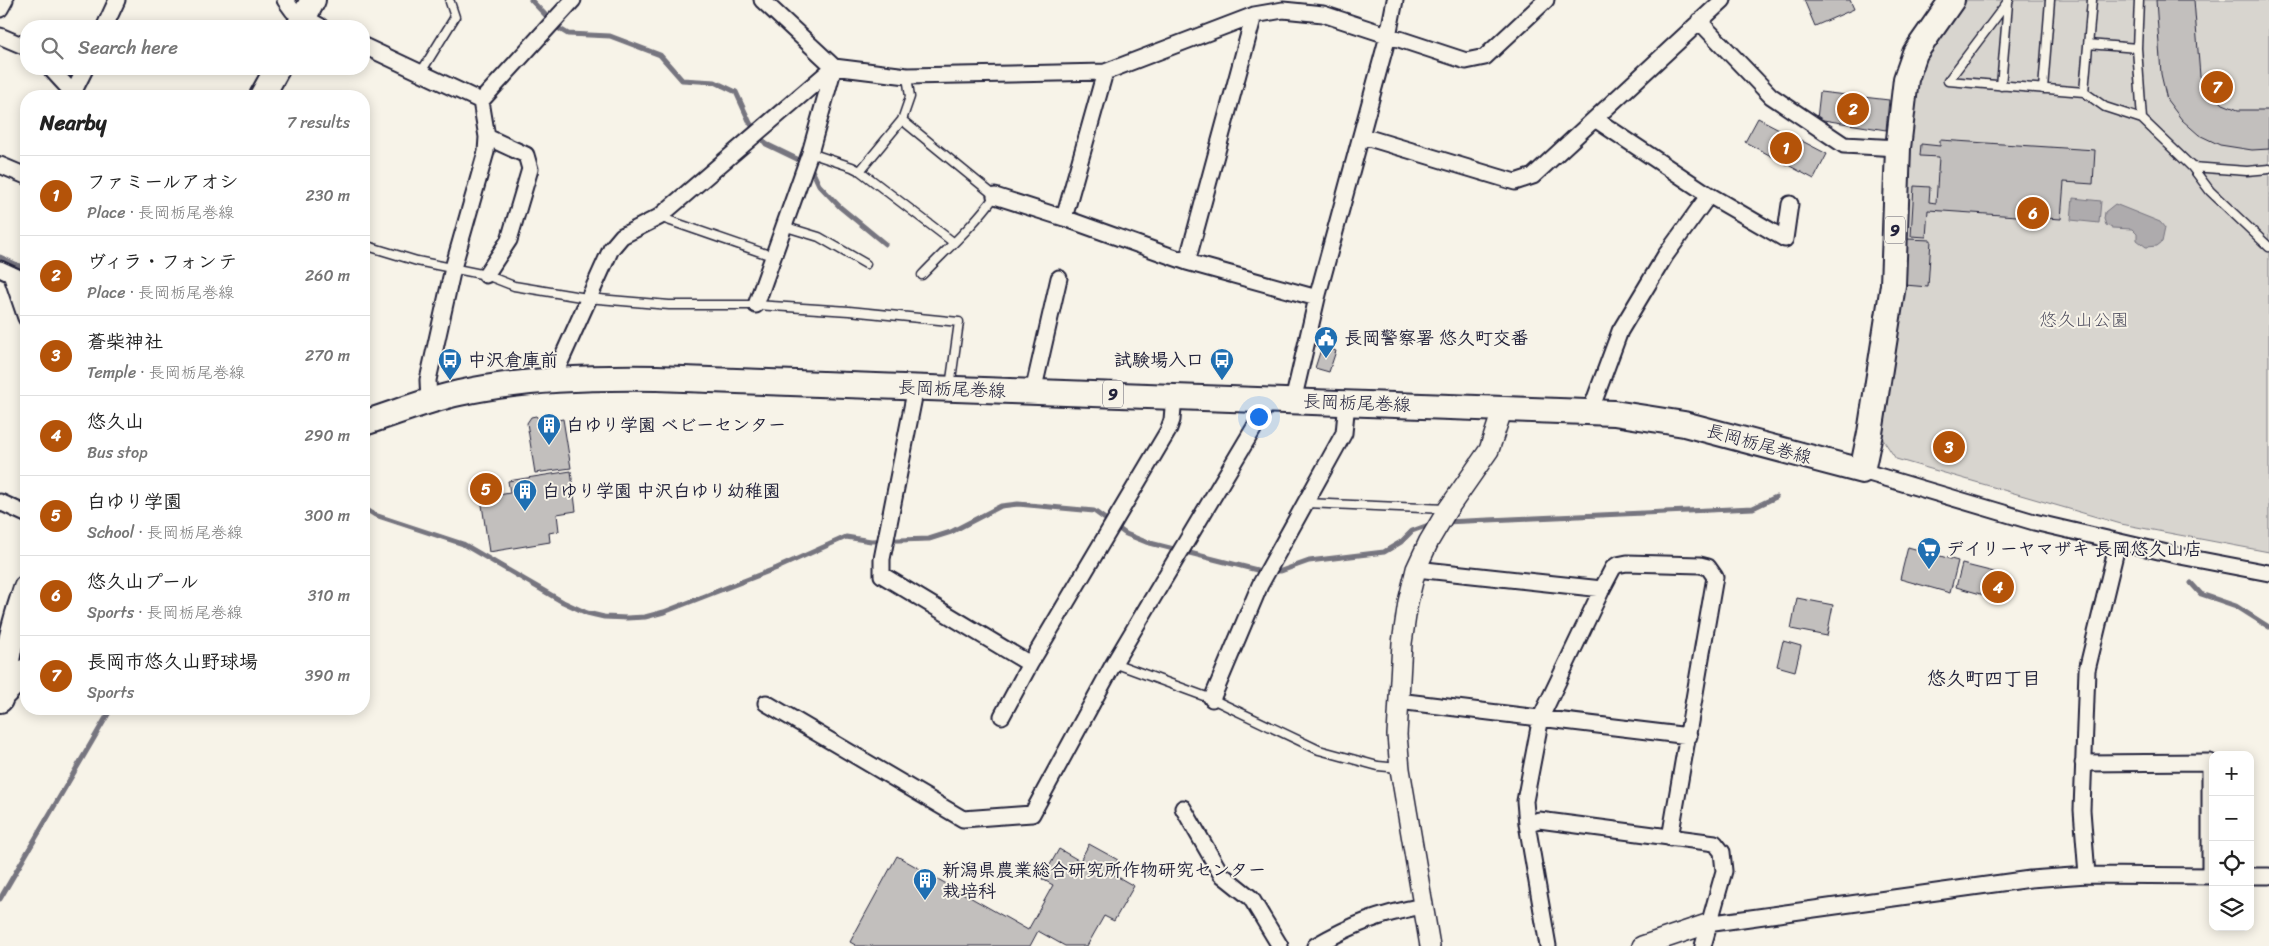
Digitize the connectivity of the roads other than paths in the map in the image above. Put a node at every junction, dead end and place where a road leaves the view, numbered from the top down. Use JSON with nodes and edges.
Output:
{"nodes":[{"id":1,"x":5,"y":0,"type":"edge"},
{"id":2,"x":117,"y":0,"type":"edge"},
{"id":3,"x":286,"y":0,"type":"edge"},
{"id":4,"x":573,"y":0,"type":"edge"},
{"id":5,"x":762,"y":0,"type":"edge"},
{"id":6,"x":1395,"y":0,"type":"edge"},
{"id":7,"x":1546,"y":0,"type":"edge"},
{"id":8,"x":1723,"y":0,"type":"edge"},
{"id":9,"x":1952,"y":0,"type":"edge"},
{"id":10,"x":2008,"y":0,"type":"edge"},
{"id":11,"x":2050,"y":0,"type":"edge"},
{"id":12,"x":2092,"y":0,"type":"edge"},
{"id":13,"x":2139,"y":0,"type":"edge"},
{"id":14,"x":450,"y":2,"type":"dead end"},
{"id":15,"x":0,"y":9,"type":"edge"},
{"id":16,"x":1254,"y":15,"type":"junction"},
{"id":17,"x":308,"y":18,"type":"edge"},
{"id":18,"x":108,"y":20,"type":"edge"},
{"id":19,"x":1699,"y":21,"type":"junction"},
{"id":20,"x":0,"y":36,"type":"edge"},
{"id":21,"x":1388,"y":36,"type":"junction"},
{"id":22,"x":20,"y":44,"type":"edge"},
{"id":23,"x":2088,"y":44,"type":"junction"},
{"id":24,"x":2137,"y":48,"type":"junction"},
{"id":25,"x":370,"y":49,"type":"edge"},
{"id":26,"x":834,"y":67,"type":"junction"},
{"id":27,"x":421,"y":72,"type":"junction"},
{"id":28,"x":1105,"y":72,"type":"junction"},
{"id":29,"x":56,"y":75,"type":"edge"},
{"id":30,"x":82,"y":75,"type":"edge"},
{"id":31,"x":274,"y":75,"type":"edge"},
{"id":32,"x":907,"y":76,"type":"junction"},
{"id":33,"x":2001,"y":86,"type":"junction"},
{"id":34,"x":2043,"y":89,"type":"junction"},
{"id":35,"x":70,"y":90,"type":"edge"},
{"id":36,"x":74,"y":90,"type":"edge"},
{"id":37,"x":265,"y":90,"type":"edge"},
{"id":38,"x":2084,"y":92,"type":"junction"},
{"id":39,"x":481,"y":101,"type":"junction"},
{"id":40,"x":1595,"y":119,"type":"junction"},
{"id":41,"x":2142,"y":119,"type":"junction"},
{"id":42,"x":902,"y":120,"type":"junction"},
{"id":43,"x":487,"y":136,"type":"junction"},
{"id":44,"x":1362,"y":136,"type":"junction"},
{"id":45,"x":1898,"y":148,"type":"junction"},
{"id":46,"x":810,"y":153,"type":"junction"},
{"id":47,"x":0,"y":165,"type":"edge"},
{"id":48,"x":2192,"y":167,"type":"junction"},
{"id":49,"x":2269,"y":169,"type":"edge"},
{"id":50,"x":860,"y":171,"type":"junction"},
{"id":51,"x":20,"y":173,"type":"edge"},
{"id":52,"x":1709,"y":195,"type":"junction"},
{"id":53,"x":995,"y":196,"type":"junction"},
{"id":54,"x":1790,"y":204,"type":"dead end"},
{"id":55,"x":659,"y":217,"type":"junction"},
{"id":56,"x":1064,"y":218,"type":"junction"},
{"id":57,"x":782,"y":226,"type":"junction"},
{"id":58,"x":2269,"y":234,"type":"edge"},
{"id":59,"x":953,"y":242,"type":"junction"},
{"id":60,"x":2266,"y":245,"type":"edge"},
{"id":61,"x":370,"y":247,"type":"edge"},
{"id":62,"x":772,"y":256,"type":"junction"},
{"id":63,"x":1187,"y":262,"type":"junction"},
{"id":64,"x":866,"y":264,"type":"dead end"},
{"id":65,"x":453,"y":268,"type":"junction"},
{"id":66,"x":5,"y":272,"type":"edge"},
{"id":67,"x":486,"y":275,"type":"junction"},
{"id":68,"x":922,"y":275,"type":"dead end"},
{"id":69,"x":20,"y":278,"type":"edge"},
{"id":70,"x":1059,"y":278,"type":"dead end"},
{"id":71,"x":587,"y":298,"type":"junction"},
{"id":72,"x":1317,"y":298,"type":"junction"},
{"id":73,"x":20,"y":305,"type":"edge"},
{"id":74,"x":756,"y":305,"type":"junction"},
{"id":75,"x":552,"y":380,"type":"junction"},
{"id":76,"x":916,"y":387,"type":"junction"},
{"id":77,"x":949,"y":389,"type":"junction"},
{"id":78,"x":1033,"y":392,"type":"junction"},
{"id":79,"x":1174,"y":395,"type":"junction"},
{"id":80,"x":1269,"y":399,"type":"junction"},
{"id":81,"x":1293,"y":401,"type":"junction"},
{"id":82,"x":429,"y":402,"type":"junction"},
{"id":83,"x":1348,"y":402,"type":"junction"},
{"id":84,"x":1503,"y":408,"type":"junction"},
{"id":85,"x":1590,"y":412,"type":"junction"},
{"id":86,"x":370,"y":421,"type":"edge"},
{"id":87,"x":1862,"y":471,"type":"junction"},
{"id":88,"x":0,"y":502,"type":"edge"},
{"id":89,"x":1306,"y":503,"type":"junction"},
{"id":90,"x":1448,"y":509,"type":"junction"},
{"id":91,"x":20,"y":511,"type":"edge"},
{"id":92,"x":2118,"y":542,"type":"junction"},
{"id":93,"x":1416,"y":569,"type":"junction"},
{"id":94,"x":2269,"y":573,"type":"edge"},
{"id":95,"x":1602,"y":589,"type":"junction"},
{"id":96,"x":20,"y":607,"type":"edge"},
{"id":97,"x":1114,"y":663,"type":"junction"},
{"id":98,"x":1030,"y":664,"type":"junction"},
{"id":99,"x":20,"y":677,"type":"edge"},
{"id":100,"x":1,"y":696,"type":"edge"},
{"id":101,"x":1212,"y":699,"type":"junction"},
{"id":102,"x":1398,"y":702,"type":"junction"},
{"id":103,"x":766,"y":703,"type":"dead end"},
{"id":104,"x":1002,"y":716,"type":"dead end"},
{"id":105,"x":1541,"y":718,"type":"junction"},
{"id":106,"x":1689,"y":736,"type":"junction"},
{"id":107,"x":2083,"y":763,"type":"junction"},
{"id":108,"x":1400,"y":768,"type":"junction"},
{"id":109,"x":1183,"y":808,"type":"dead end"},
{"id":110,"x":1527,"y":824,"type":"junction"},
{"id":111,"x":1670,"y":838,"type":"junction"},
{"id":112,"x":2211,"y":841,"type":"edge"},
{"id":113,"x":2088,"y":875,"type":"junction"},
{"id":114,"x":2209,"y":876,"type":"edge"},
{"id":115,"x":2254,"y":876,"type":"edge"},
{"id":116,"x":2269,"y":876,"type":"edge"},
{"id":117,"x":1423,"y":906,"type":"junction"},
{"id":118,"x":1707,"y":924,"type":"junction"},
{"id":119,"x":1280,"y":946,"type":"edge"},
{"id":120,"x":1315,"y":946,"type":"edge"},
{"id":121,"x":1430,"y":946,"type":"edge"},
{"id":122,"x":1548,"y":946,"type":"edge"},
{"id":123,"x":1642,"y":946,"type":"edge"},
{"id":124,"x":1703,"y":946,"type":"edge"}],
"edges":[{"from":1,"to":15,"type":"street"},
{"from":2,"to":18,"type":"street"},
{"from":3,"to":17,"type":"street"},
{"from":4,"to":39,"type":"street"},
{"from":5,"to":26,"type":"street"},
{"from":6,"to":21,"type":"street"},
{"from":7,"to":21,"type":"street"},
{"from":8,"to":19,"type":"street"},
{"from":9,"to":45,"type":"main road","number":"9"},
{"from":10,"to":33,"type":"lane"},
{"from":10,"to":33,"type":"lane"},
{"from":11,"to":34,"type":"lane"},
{"from":12,"to":23,"type":"lane"},
{"from":13,"to":24,"type":"lane"},
{"from":14,"to":27,"type":"lane"},
{"from":16,"to":21,"type":"street"},
{"from":16,"to":28,"type":"street"},
{"from":16,"to":63,"type":"street"},
{"from":19,"to":40,"type":"street"},
{"from":19,"to":45,"type":"street"},
{"from":20,"to":22,"type":"street"},
{"from":21,"to":44,"type":"street"},
{"from":23,"to":24,"type":"lane"},
{"from":23,"to":38,"type":"lane"},
{"from":24,"to":41,"type":"lane"},
{"from":25,"to":27,"type":"street"},
{"from":26,"to":32,"type":"street"},
{"from":26,"to":46,"type":"street"},
{"from":26,"to":55,"type":"street"},
{"from":27,"to":39,"type":"street"},
{"from":28,"to":32,"type":"street"},
{"from":28,"to":56,"type":"street"},
{"from":29,"to":35,"type":"street"},
{"from":30,"to":36,"type":"street"},
{"from":31,"to":37,"type":"main road"},
{"from":32,"to":42,"type":"lane"},
{"from":33,"to":34,"type":"lane"},
{"from":34,"to":38,"type":"lane"},
{"from":38,"to":41,"type":"lane"},
{"from":39,"to":43,"type":"street"},
{"from":40,"to":44,"type":"street"},
{"from":40,"to":52,"type":"street"},
{"from":41,"to":48,"type":"lane"},
{"from":42,"to":50,"type":"lane"},
{"from":42,"to":53,"type":"lane"},
{"from":43,"to":65,"type":"street"},
{"from":43,"to":67,"type":"street"},
{"from":44,"to":72,"type":"street"},
{"from":45,"to":87,"type":"main road","number":"9"},
{"from":46,"to":50,"type":"lane"},
{"from":46,"to":57,"type":"street"},
{"from":47,"to":51,"type":"street"},
{"from":48,"to":49,"type":"lane"},
{"from":48,"to":60,"type":"lane"},
{"from":50,"to":59,"type":"lane"},
{"from":52,"to":54,"type":"street"},
{"from":52,"to":85,"type":"street"},
{"from":53,"to":56,"type":"street"},
{"from":53,"to":59,"type":"lane"},
{"from":55,"to":62,"type":"lane"},
{"from":55,"to":71,"type":"street"},
{"from":56,"to":63,"type":"street"},
{"from":57,"to":62,"type":"street"},
{"from":57,"to":64,"type":"lane"},
{"from":58,"to":60,"type":"lane"},
{"from":59,"to":68,"type":"lane"},
{"from":61,"to":65,"type":"lane"},
{"from":62,"to":74,"type":"street"},
{"from":63,"to":72,"type":"street"},
{"from":65,"to":67,"type":"lane"},
{"from":65,"to":82,"type":"street"},
{"from":66,"to":69,"type":"street"},
{"from":66,"to":73,"type":"street"},
{"from":67,"to":71,"type":"lane"},
{"from":70,"to":78,"type":"street"},
{"from":71,"to":74,"type":"lane"},
{"from":71,"to":75,"type":"street"},
{"from":72,"to":81,"type":"street"},
{"from":74,"to":77,"type":"lane"},
{"from":75,"to":76,"type":"main road","name":"長岡栃尾巻線","number":"9"},
{"from":75,"to":82,"type":"main road","name":"長岡栃尾巻線","number":"9"},
{"from":76,"to":77,"type":"main road","name":"長岡栃尾巻線","number":"9"},
{"from":76,"to":98,"type":"street"},
{"from":77,"to":78,"type":"main road","name":"長岡栃尾巻線","number":"9"},
{"from":78,"to":79,"type":"main road","name":"長岡栃尾巻線","number":"9"},
{"from":79,"to":80,"type":"main road","name":"長岡栃尾巻線","number":"9"},
{"from":79,"to":98,"type":"street"},
{"from":80,"to":81,"type":"main road","name":"長岡栃尾巻線","number":"9"},
{"from":80,"to":97,"type":"street"},
{"from":81,"to":83,"type":"main road","name":"長岡栃尾巻線","number":"9"},
{"from":82,"to":86,"type":"main road","name":"長岡栃尾巻線","number":"9"},
{"from":83,"to":84,"type":"main road","name":"長岡栃尾巻線","number":"9"},
{"from":83,"to":89,"type":"street"},
{"from":84,"to":85,"type":"main road","name":"長岡栃尾巻線","number":"9"},
{"from":84,"to":90,"type":"street"},
{"from":85,"to":87,"type":"main road","name":"長岡栃尾巻線","number":"9"},
{"from":87,"to":92,"type":"street"},
{"from":88,"to":91,"type":"street"},
{"from":89,"to":90,"type":"lane"},
{"from":89,"to":101,"type":"street"},
{"from":90,"to":93,"type":"street"},
{"from":92,"to":94,"type":"street"},
{"from":92,"to":107,"type":"street"},
{"from":93,"to":95,"type":"street"},
{"from":93,"to":102,"type":"street"},
{"from":95,"to":105,"type":"street"},
{"from":95,"to":106,"type":"street"},
{"from":96,"to":100,"type":"main road"},
{"from":97,"to":101,"type":"lane"},
{"from":97,"to":103,"type":"street"},
{"from":98,"to":104,"type":"street"},
{"from":99,"to":100,"type":"main road"},
{"from":101,"to":108,"type":"lane"},
{"from":102,"to":105,"type":"street"},
{"from":102,"to":108,"type":"street"},
{"from":105,"to":106,"type":"street"},
{"from":105,"to":110,"type":"street"},
{"from":106,"to":111,"type":"street"},
{"from":107,"to":112,"type":"street"},
{"from":107,"to":113,"type":"street"},
{"from":108,"to":117,"type":"street"},
{"from":109,"to":119,"type":"street"},
{"from":110,"to":111,"type":"street"},
{"from":110,"to":122,"type":"street"},
{"from":111,"to":118,"type":"street"},
{"from":113,"to":114,"type":"street"},
{"from":113,"to":118,"type":"street"},
{"from":115,"to":116,"type":"street"},
{"from":117,"to":120,"type":"street"},
{"from":117,"to":121,"type":"street"},
{"from":118,"to":123,"type":"street"},
{"from":118,"to":124,"type":"street"}]}
